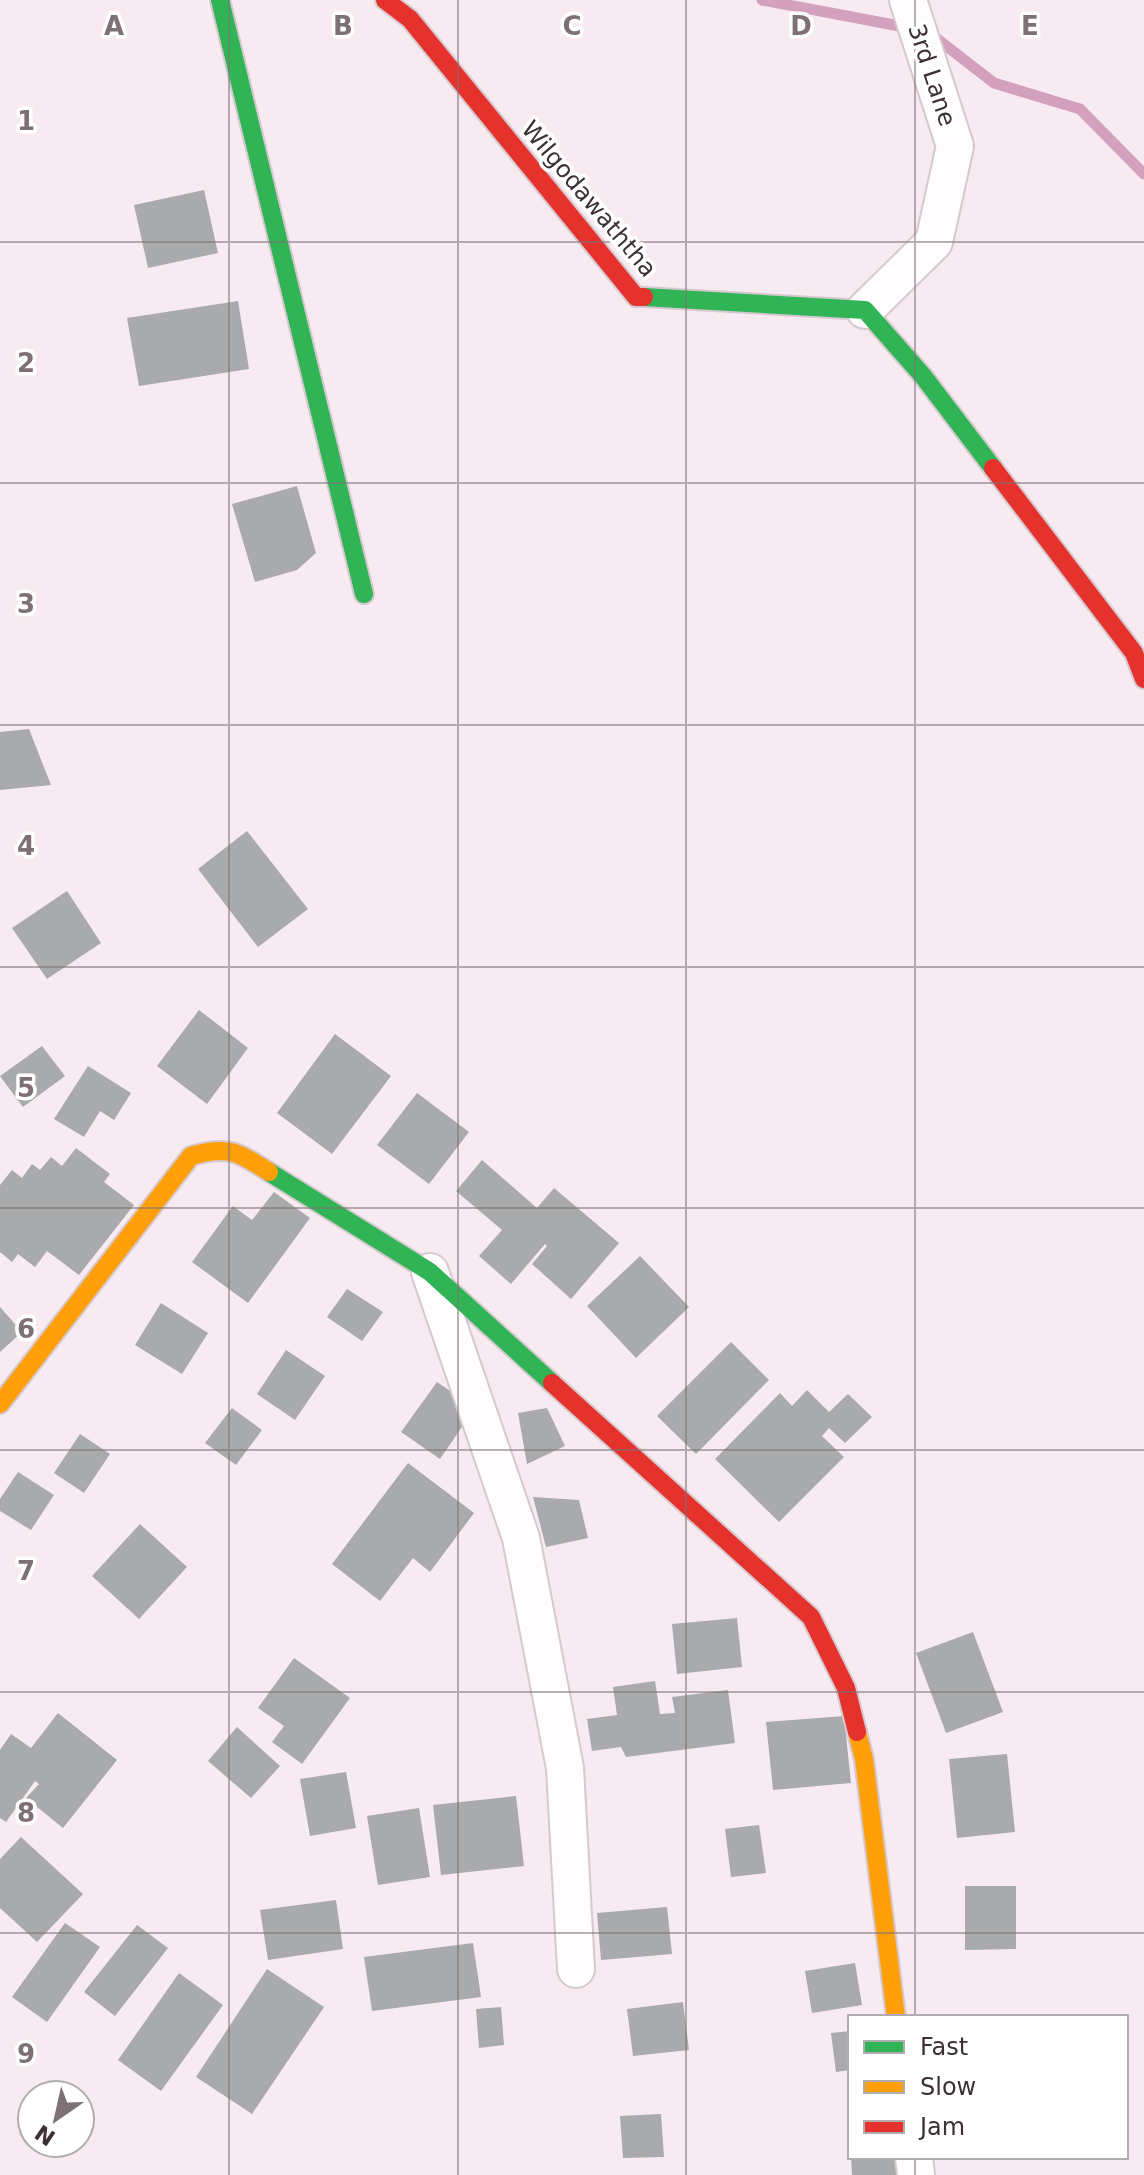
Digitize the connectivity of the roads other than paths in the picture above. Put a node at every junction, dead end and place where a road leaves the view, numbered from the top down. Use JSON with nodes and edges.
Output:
{"nodes":[{"id":1,"x":220,"y":0,"type":"edge"},
{"id":2,"x":385,"y":0,"type":"edge"},
{"id":3,"x":908,"y":0,"type":"edge"},
{"id":4,"x":865,"y":310,"type":"junction"},
{"id":5,"x":364,"y":594,"type":"dead end"},
{"id":6,"x":1144,"y":679,"type":"edge"},
{"id":7,"x":430,"y":1272,"type":"junction"},
{"id":8,"x":0,"y":1404,"type":"edge"},
{"id":9,"x":576,"y":1969,"type":"dead end"},
{"id":10,"x":896,"y":2015,"type":"edge"}],
"edges":[{"from":1,"to":5,"type":"street"},
{"from":2,"to":4,"type":"street","name":"Wilgodawaththa"},
{"from":3,"to":4,"type":"street","name":"3rd Lane"},
{"from":4,"to":6,"type":"street"},
{"from":7,"to":8,"type":"street"},
{"from":7,"to":9,"type":"street"},
{"from":7,"to":10,"type":"street"}]}
